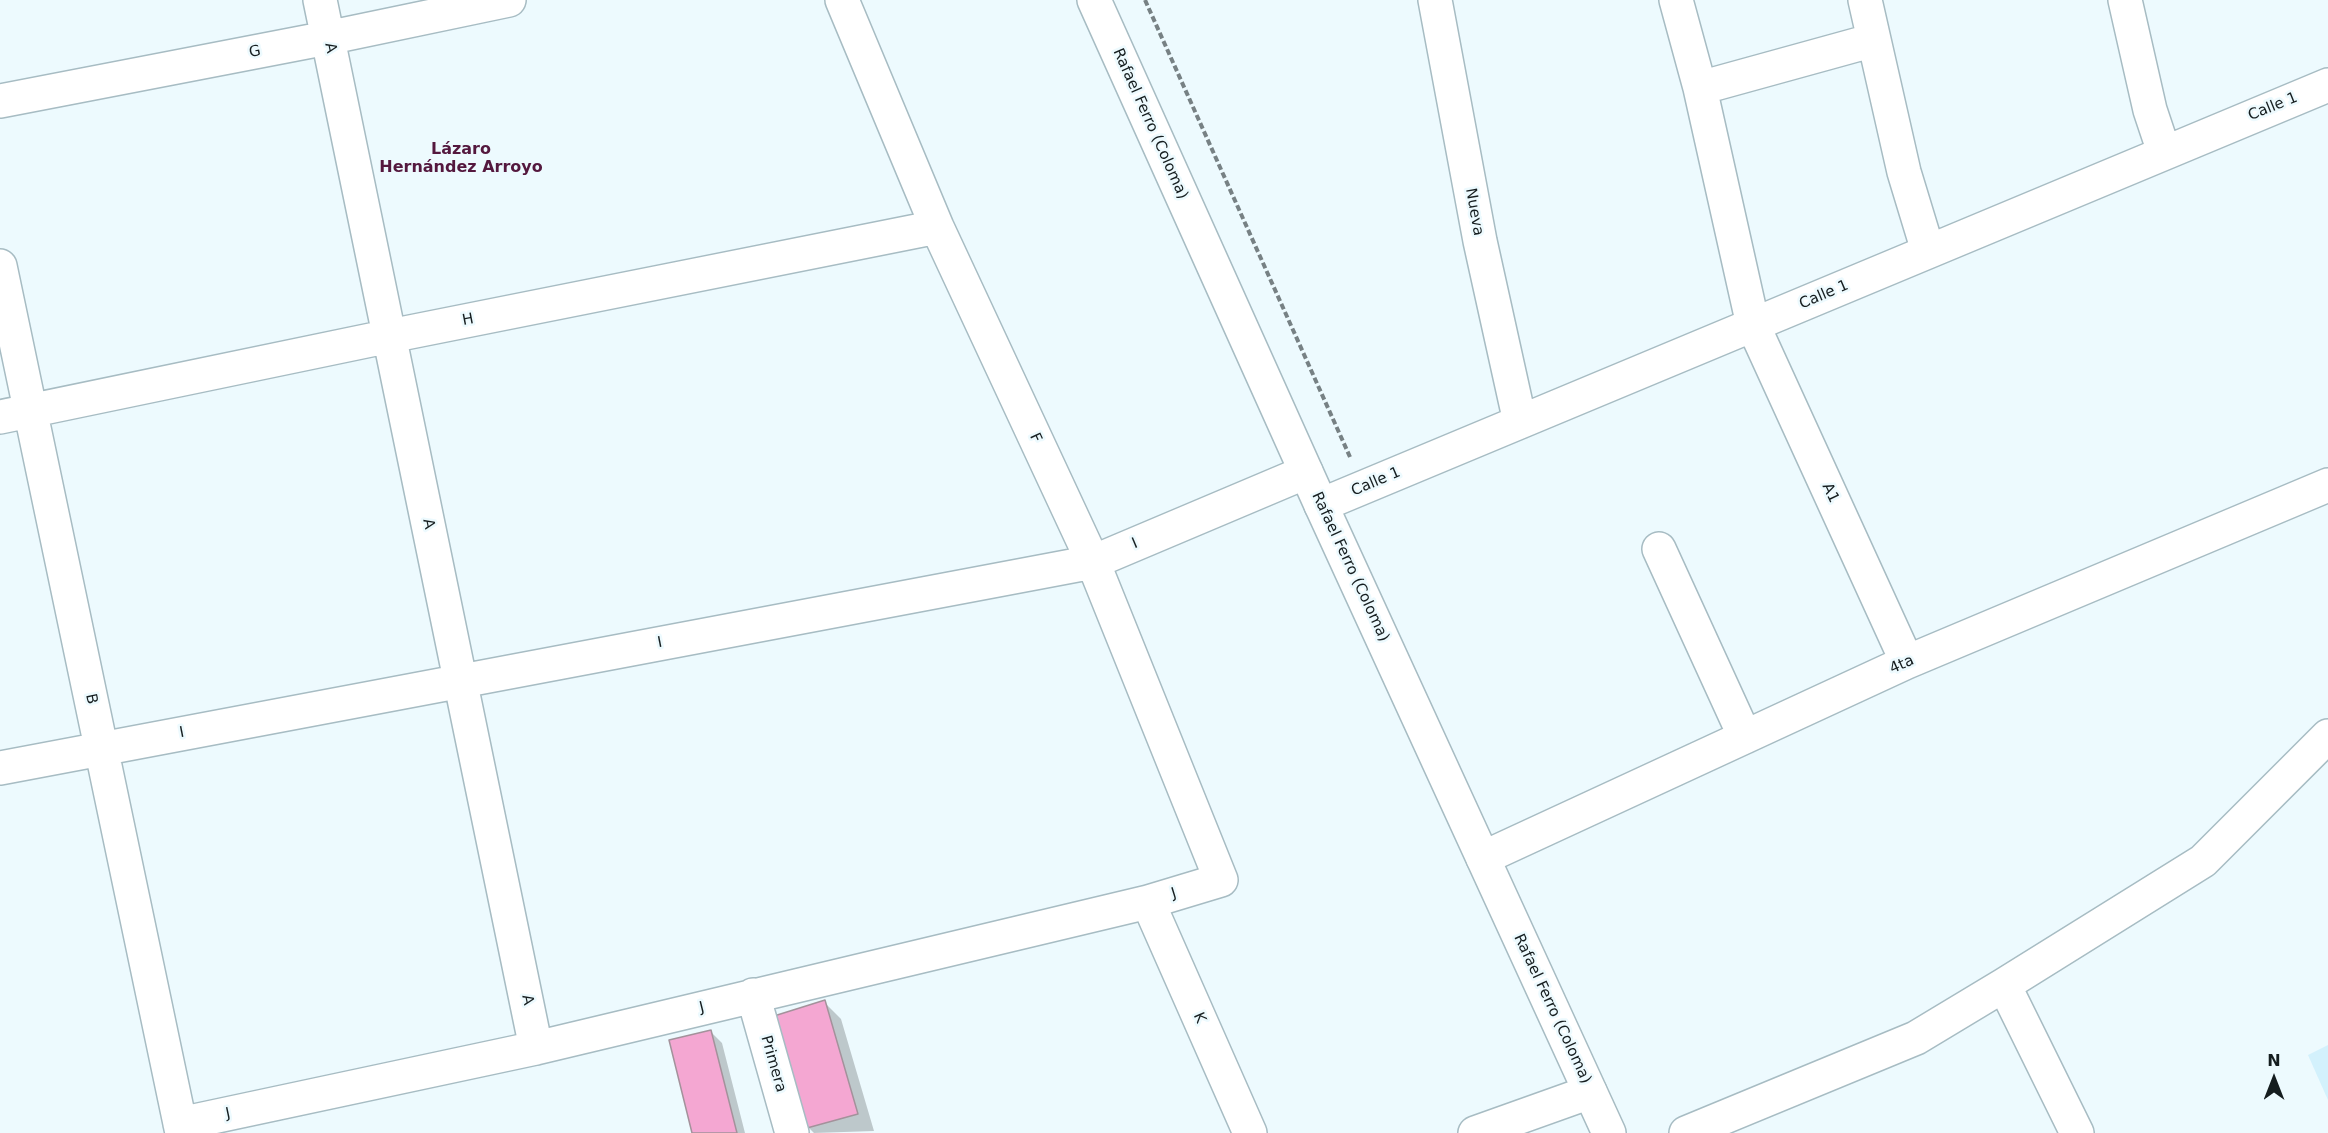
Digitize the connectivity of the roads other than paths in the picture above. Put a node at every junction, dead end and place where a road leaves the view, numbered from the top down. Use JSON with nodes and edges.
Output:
{"nodes":[{"id":1,"x":320,"y":0,"type":"edge"},
{"id":2,"x":509,"y":0,"type":"edge"},
{"id":3,"x":842,"y":0,"type":"edge"},
{"id":4,"x":1094,"y":0,"type":"edge"},
{"id":5,"x":1436,"y":0,"type":"edge"},
{"id":6,"x":1676,"y":0,"type":"edge"},
{"id":7,"x":1865,"y":0,"type":"edge"},
{"id":8,"x":2125,"y":0,"type":"edge"},
{"id":9,"x":327,"y":38,"type":"junction"},
{"id":10,"x":1874,"y":40,"type":"junction"},
{"id":11,"x":2328,"y":85,"type":"edge"},
{"id":12,"x":1700,"y":88,"type":"junction"},
{"id":13,"x":0,"y":101,"type":"edge"},
{"id":14,"x":2164,"y":152,"type":"junction"},
{"id":15,"x":937,"y":227,"type":"junction"},
{"id":16,"x":1928,"y":251,"type":"junction"},
{"id":17,"x":0,"y":266,"type":"edge"},
{"id":18,"x":1753,"y":325,"type":"junction"},
{"id":19,"x":390,"y":336,"type":"junction"},
{"id":20,"x":15,"y":414,"type":"edge"},
{"id":21,"x":1520,"y":422,"type":"junction"},
{"id":22,"x":1306,"y":472,"type":"junction"},
{"id":23,"x":2328,"y":484,"type":"edge"},
{"id":24,"x":1321,"y":505,"type":"junction"},
{"id":25,"x":1659,"y":549,"type":"dead end"},
{"id":26,"x":1093,"y":562,"type":"junction"},
{"id":27,"x":1907,"y":662,"type":"junction"},
{"id":28,"x":461,"y":680,"type":"junction"},
{"id":29,"x":1745,"y":737,"type":"junction"},
{"id":30,"x":101,"y":748,"type":"junction"},
{"id":31,"x":2322,"y":754,"type":"edge"},
{"id":32,"x":0,"y":768,"type":"edge"},
{"id":33,"x":1482,"y":858,"type":"junction"},
{"id":34,"x":1221,"y":880,"type":"joint"},
{"id":35,"x":1148,"y":902,"type":"junction"},
{"id":36,"x":2004,"y":985,"type":"junction"},
{"id":37,"x":753,"y":995,"type":"junction"},
{"id":38,"x":536,"y":1048,"type":"junction"},
{"id":39,"x":1590,"y":1092,"type":"junction"},
{"id":40,"x":181,"y":1128,"type":"edge"},
{"id":41,"x":792,"y":1133,"type":"edge"},
{"id":42,"x":1250,"y":1133,"type":"edge"},
{"id":43,"x":1475,"y":1133,"type":"edge"},
{"id":44,"x":1609,"y":1133,"type":"edge"},
{"id":45,"x":1686,"y":1133,"type":"edge"},
{"id":46,"x":2078,"y":1133,"type":"edge"}],
"edges":[{"from":1,"to":9,"type":"street","name":"A"},
{"from":2,"to":9,"type":"street","name":"G"},
{"from":3,"to":15,"type":"street","name":"F"},
{"from":4,"to":22,"type":"street","name":"Rafael Ferro (Coloma)"},
{"from":5,"to":21,"type":"street","name":"Nueva"},
{"from":6,"to":12,"type":"street","name":"A1"},
{"from":7,"to":10,"type":"street"},
{"from":8,"to":14,"type":"street"},
{"from":9,"to":13,"type":"street","name":"G"},
{"from":9,"to":19,"type":"street","name":"A"},
{"from":10,"to":12,"type":"street"},
{"from":10,"to":16,"type":"street"},
{"from":11,"to":14,"type":"street","name":"Calle 1"},
{"from":12,"to":18,"type":"street","name":"A1"},
{"from":14,"to":16,"type":"street","name":"Calle 1"},
{"from":15,"to":19,"type":"street","name":"H"},
{"from":15,"to":26,"type":"street","name":"F"},
{"from":16,"to":18,"type":"street","name":"Calle 1"},
{"from":17,"to":20,"type":"street","name":"B"},
{"from":18,"to":21,"type":"street","name":"Calle 1"},
{"from":18,"to":27,"type":"street","name":"A1"},
{"from":19,"to":20,"type":"street","name":"H"},
{"from":19,"to":28,"type":"street","name":"A"},
{"from":20,"to":30,"type":"street","name":"B"},
{"from":21,"to":24,"type":"street","name":"Calle 1"},
{"from":22,"to":24,"type":"street","name":"Rafael Ferro (Coloma)"},
{"from":22,"to":26,"type":"street","name":"I"},
{"from":23,"to":27,"type":"street","name":"4ta"},
{"from":24,"to":33,"type":"street","name":"Rafael Ferro (Coloma)"},
{"from":25,"to":29,"type":"street"},
{"from":26,"to":28,"type":"street","name":"I"},
{"from":26,"to":34,"type":"street","name":"F"},
{"from":27,"to":29,"type":"street","name":"4ta"},
{"from":28,"to":30,"type":"street","name":"I"},
{"from":28,"to":38,"type":"street","name":"A"},
{"from":29,"to":33,"type":"street","name":"4ta"},
{"from":30,"to":32,"type":"street","name":"I"},
{"from":30,"to":40,"type":"street","name":"B"},
{"from":31,"to":36,"type":"street"},
{"from":33,"to":39,"type":"street","name":"Rafael Ferro (Coloma)"},
{"from":34,"to":35,"type":"street","name":"J"},
{"from":35,"to":37,"type":"street","name":"J"},
{"from":35,"to":42,"type":"street","name":"K"},
{"from":36,"to":45,"type":"street"},
{"from":36,"to":46,"type":"street"},
{"from":37,"to":38,"type":"street","name":"J"},
{"from":37,"to":41,"type":"street","name":"Primera"},
{"from":38,"to":40,"type":"street","name":"J"},
{"from":39,"to":43,"type":"street"},
{"from":39,"to":44,"type":"street","name":"Rafael Ferro (Coloma)"}]}
